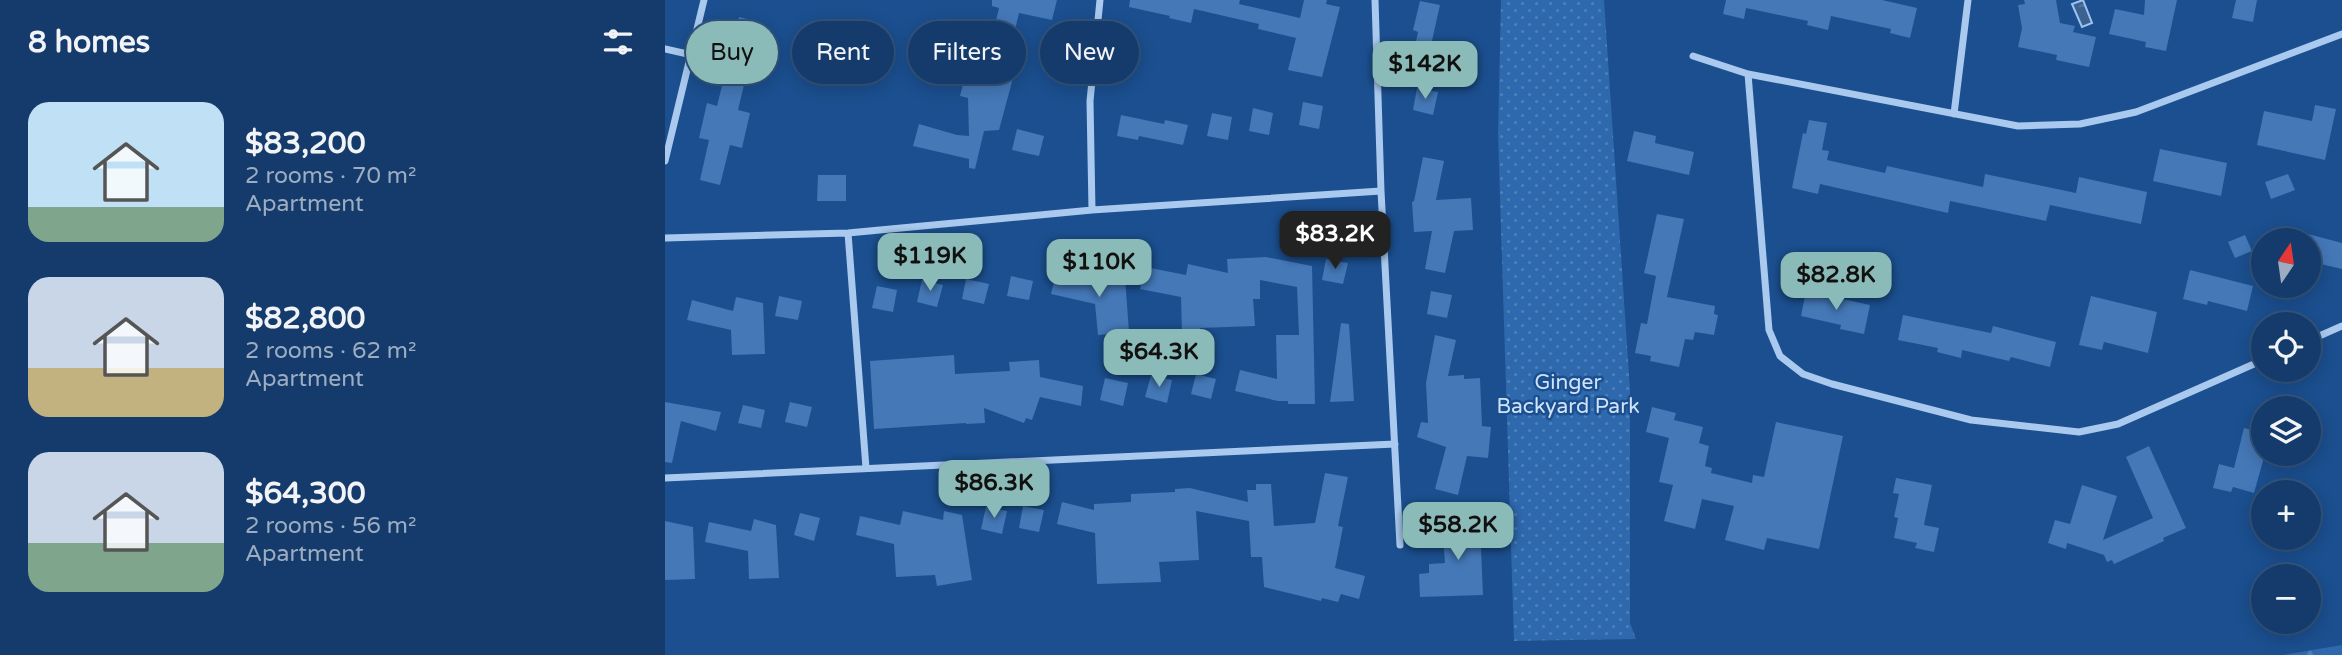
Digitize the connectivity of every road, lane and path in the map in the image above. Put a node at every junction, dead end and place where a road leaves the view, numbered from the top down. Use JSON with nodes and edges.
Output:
{"nodes":[{"id":1,"x":704,"y":0,"type":"edge"},
{"id":2,"x":1100,"y":0,"type":"edge"},
{"id":3,"x":1375,"y":0,"type":"edge"},
{"id":4,"x":1968,"y":0,"type":"edge"},
{"id":5,"x":699,"y":21,"type":"edge"},
{"id":6,"x":2342,"y":34,"type":"edge"},
{"id":7,"x":665,"y":49,"type":"edge"},
{"id":8,"x":686,"y":54,"type":"edge"},
{"id":9,"x":1693,"y":56,"type":"dead end"},
{"id":10,"x":1748,"y":74,"type":"junction"},
{"id":11,"x":686,"y":79,"type":"edge"},
{"id":12,"x":1954,"y":114,"type":"junction"},
{"id":13,"x":665,"y":161,"type":"edge"},
{"id":14,"x":1381,"y":191,"type":"junction"},
{"id":15,"x":1092,"y":210,"type":"junction"},
{"id":16,"x":848,"y":233,"type":"junction"},
{"id":17,"x":665,"y":238,"type":"edge"},
{"id":18,"x":2342,"y":326,"type":"edge"},
{"id":19,"x":2321,"y":335,"type":"edge"},
{"id":20,"x":2251,"y":365,"type":"edge"},
{"id":21,"x":1395,"y":444,"type":"junction"},
{"id":22,"x":866,"y":468,"type":"junction"},
{"id":23,"x":665,"y":478,"type":"edge"},
{"id":24,"x":1400,"y":545,"type":"dead end"}],
"edges":[{"from":1,"to":5,"type":"street"},
{"from":2,"to":15,"type":"street"},
{"from":3,"to":14,"type":"street"},
{"from":4,"to":12,"type":"street"},
{"from":6,"to":12,"type":"street"},
{"from":7,"to":8,"type":"street"},
{"from":9,"to":10,"type":"street"},
{"from":10,"to":12,"type":"street"},
{"from":10,"to":20,"type":"street"},
{"from":11,"to":13,"type":"street"},
{"from":14,"to":15,"type":"street"},
{"from":14,"to":21,"type":"street"},
{"from":15,"to":16,"type":"street"},
{"from":16,"to":17,"type":"street"},
{"from":16,"to":22,"type":"street"},
{"from":18,"to":19,"type":"street"},
{"from":21,"to":22,"type":"street"},
{"from":21,"to":24,"type":"street"},
{"from":22,"to":23,"type":"street"}]}
